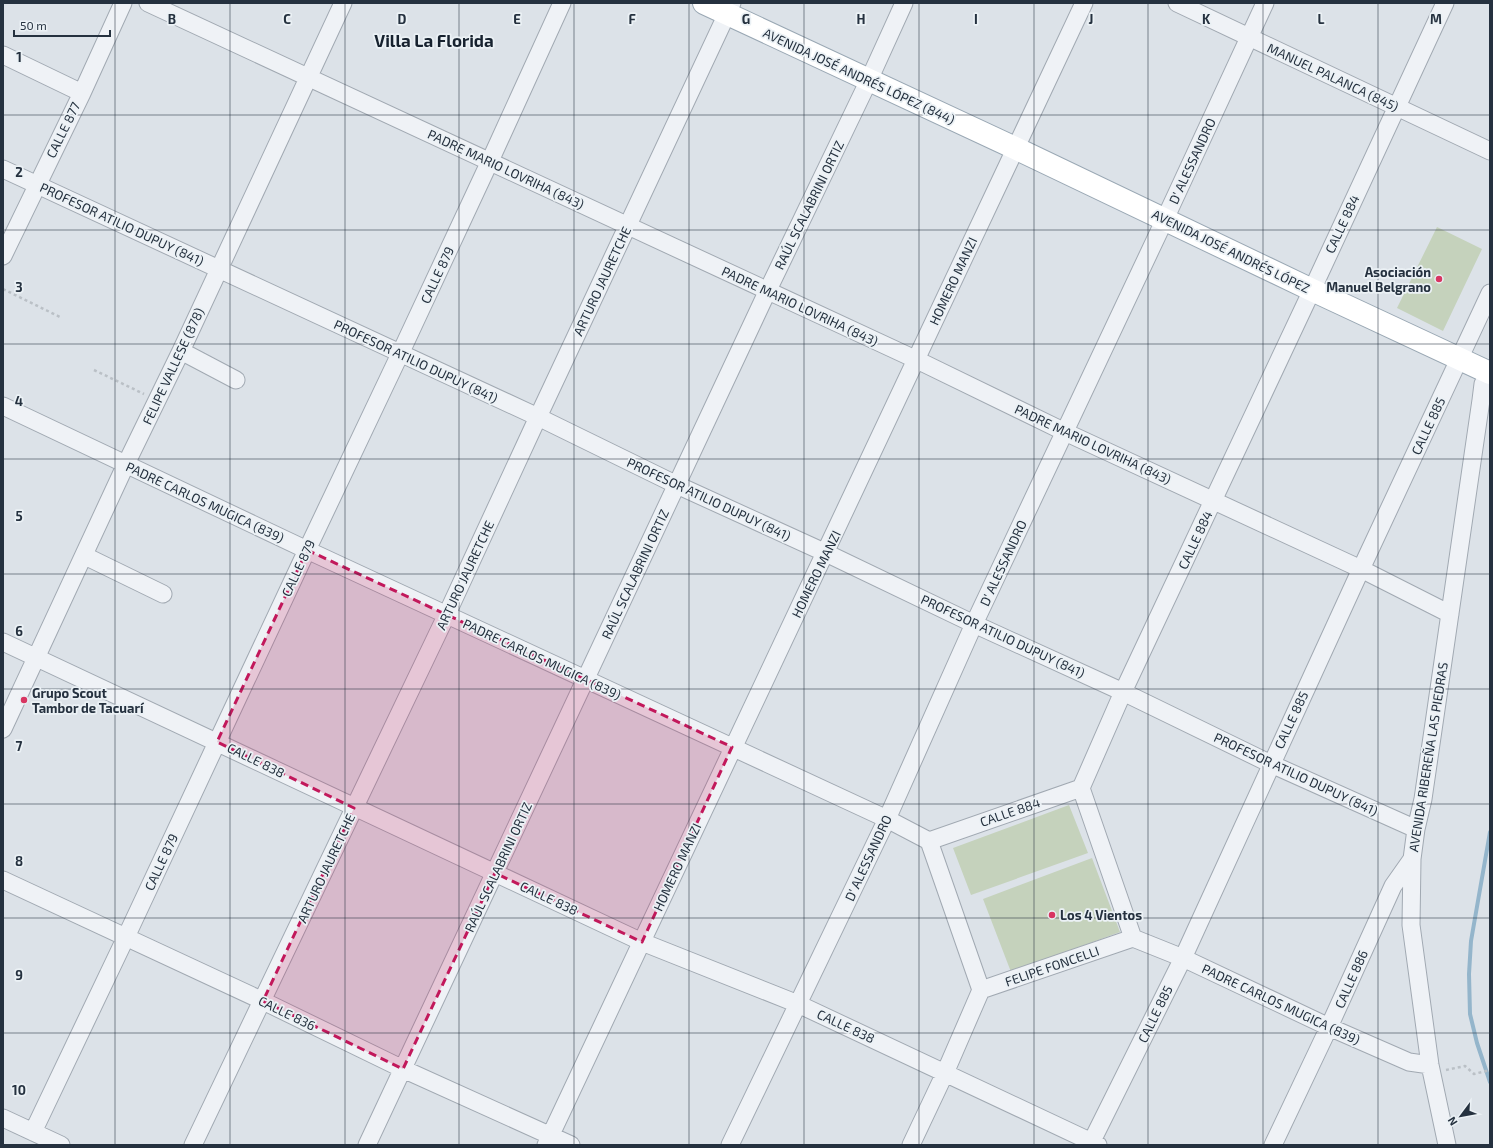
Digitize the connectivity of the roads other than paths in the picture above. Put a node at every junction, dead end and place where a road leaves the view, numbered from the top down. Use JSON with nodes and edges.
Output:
{"nodes":[{"id":1,"x":123,"y":3,"type":"edge"},
{"id":2,"x":148,"y":3,"type":"edge"},
{"id":3,"x":343,"y":3,"type":"edge"},
{"id":4,"x":562,"y":3,"type":"edge"},
{"id":5,"x":704,"y":3,"type":"edge"},
{"id":6,"x":904,"y":3,"type":"edge"},
{"id":7,"x":1084,"y":3,"type":"edge"},
{"id":8,"x":1177,"y":3,"type":"edge"},
{"id":9,"x":1266,"y":3,"type":"edge"},
{"id":10,"x":1445,"y":3,"type":"edge"},
{"id":11,"x":730,"y":9,"type":"edge"},
{"id":12,"x":1249,"y":38,"type":"junction"},
{"id":13,"x":3,"y":55,"type":"edge"},
{"id":14,"x":308,"y":78,"type":"junction"},
{"id":15,"x":869,"y":80,"type":"junction"},
{"id":16,"x":82,"y":92,"type":"junction"},
{"id":17,"x":1397,"y":107,"type":"junction"},
{"id":18,"x":1015,"y":148,"type":"junction"},
{"id":19,"x":1490,"y":151,"type":"edge"},
{"id":20,"x":490,"y":161,"type":"junction"},
{"id":21,"x":3,"y":169,"type":"edge"},
{"id":22,"x":37,"y":185,"type":"junction"},
{"id":23,"x":1165,"y":219,"type":"junction"},
{"id":24,"x":628,"y":227,"type":"junction"},
{"id":25,"x":3,"y":256,"type":"edge"},
{"id":26,"x":219,"y":269,"type":"junction"},
{"id":27,"x":768,"y":290,"type":"junction"},
{"id":28,"x":1312,"y":290,"type":"junction"},
{"id":29,"x":1490,"y":293,"type":"edge"},
{"id":30,"x":181,"y":351,"type":"junction"},
{"id":31,"x":400,"y":354,"type":"junction"},
{"id":32,"x":1459,"y":358,"type":"junction"},
{"id":33,"x":917,"y":360,"type":"junction"},
{"id":34,"x":1490,"y":372,"type":"edge"},
{"id":35,"x":236,"y":380,"type":"dead end"},
{"id":36,"x":3,"y":406,"type":"edge"},
{"id":37,"x":538,"y":417,"type":"junction"},
{"id":38,"x":1065,"y":432,"type":"junction"},
{"id":39,"x":126,"y":464,"type":"junction"},
{"id":40,"x":677,"y":485,"type":"junction"},
{"id":41,"x":1213,"y":500,"type":"junction"},
{"id":42,"x":307,"y":550,"type":"junction"},
{"id":43,"x":826,"y":553,"type":"junction"},
{"id":44,"x":84,"y":556,"type":"junction"},
{"id":45,"x":1361,"y":569,"type":"junction"},
{"id":46,"x":163,"y":594,"type":"dead end"},
{"id":47,"x":447,"y":614,"type":"junction"},
{"id":48,"x":1450,"y":614,"type":"junction"},
{"id":49,"x":974,"y":624,"type":"junction"},
{"id":50,"x":3,"y":642,"type":"edge"},
{"id":51,"x":36,"y":658,"type":"junction"},
{"id":52,"x":586,"y":679,"type":"junction"},
{"id":53,"x":1123,"y":692,"type":"junction"},
{"id":54,"x":3,"y":729,"type":"edge"},
{"id":55,"x":217,"y":742,"type":"junction"},
{"id":56,"x":732,"y":747,"type":"junction"},
{"id":57,"x":1271,"y":764,"type":"junction"},
{"id":58,"x":1081,"y":788,"type":"junction"},
{"id":59,"x":354,"y":808,"type":"junction"},
{"id":60,"x":887,"y":819,"type":"junction"},
{"id":61,"x":1416,"y":829,"type":"junction"},
{"id":62,"x":929,"y":841,"type":"junction"},
{"id":63,"x":1412,"y":859,"type":"junction"},
{"id":64,"x":495,"y":873,"type":"junction"},
{"id":65,"x":3,"y":880,"type":"edge"},
{"id":66,"x":126,"y":937,"type":"junction"},
{"id":67,"x":1133,"y":938,"type":"junction"},
{"id":68,"x":642,"y":942,"type":"junction"},
{"id":69,"x":1183,"y":958,"type":"junction"},
{"id":70,"x":981,"y":990,"type":"junction"},
{"id":71,"x":263,"y":1001,"type":"junction"},
{"id":72,"x":798,"y":1004,"type":"junction"},
{"id":73,"x":1329,"y":1027,"type":"junction"},
{"id":74,"x":403,"y":1069,"type":"junction"},
{"id":75,"x":1431,"y":1069,"type":"junction"},
{"id":76,"x":945,"y":1073,"type":"junction"},
{"id":77,"x":3,"y":1118,"type":"edge"},
{"id":78,"x":33,"y":1132,"type":"junction"},
{"id":79,"x":548,"y":1141,"type":"edge"},
{"id":80,"x":1093,"y":1144,"type":"edge"},
{"id":81,"x":61,"y":1145,"type":"edge"},
{"id":82,"x":193,"y":1145,"type":"edge"},
{"id":83,"x":367,"y":1145,"type":"edge"},
{"id":84,"x":571,"y":1145,"type":"edge"},
{"id":85,"x":730,"y":1145,"type":"edge"},
{"id":86,"x":911,"y":1145,"type":"edge"},
{"id":87,"x":1273,"y":1145,"type":"edge"},
{"id":88,"x":1447,"y":1145,"type":"edge"}],
"edges":[{"from":1,"to":16,"type":"street","name":"CALLE 877"},
{"from":2,"to":14,"type":"street","name":"PADRE MARIO LOVRIHA (843)"},
{"from":3,"to":14,"type":"street","name":"FELIPE VALLESE (878)"},
{"from":4,"to":20,"type":"street","name":"CALLE 879"},
{"from":5,"to":11,"type":"main road","name":"AVENIDA JOSÉ ANDRÉS LÓPEZ (844)"},
{"from":6,"to":15,"type":"street","name":"RAÚL SCALABRINI ORTIZ"},
{"from":7,"to":18,"type":"street","name":"HOMERO MANZI"},
{"from":8,"to":12,"type":"street","name":"MANUEL PALANCA (845)"},
{"from":9,"to":12,"type":"street","name":"D' ALESSANDRO"},
{"from":10,"to":17,"type":"street","name":"CALLE 884"},
{"from":11,"to":15,"type":"main road","name":"AVENIDA JOSÉ ANDRÉS LÓPEZ (844)"},
{"from":11,"to":24,"type":"street","name":"ARTURO JAURETCHE"},
{"from":12,"to":17,"type":"street","name":"MANUEL PALANCA (845)"},
{"from":12,"to":23,"type":"street","name":"D' ALESSANDRO"},
{"from":13,"to":16,"type":"street"},
{"from":14,"to":20,"type":"street","name":"PADRE MARIO LOVRIHA (843)"},
{"from":14,"to":26,"type":"street","name":"FELIPE VALLESE (878)"},
{"from":15,"to":18,"type":"main road","name":"AVENIDA JOSÉ ANDRÉS LÓPEZ (844)"},
{"from":15,"to":27,"type":"street","name":"RAÚL SCALABRINI ORTIZ"},
{"from":16,"to":22,"type":"street","name":"CALLE 877"},
{"from":17,"to":19,"type":"street","name":"MANUEL PALANCA (845)"},
{"from":17,"to":28,"type":"street","name":"CALLE 884"},
{"from":18,"to":23,"type":"main road","name":"AVENIDA JOSÉ ANDRÉS LÓPEZ"},
{"from":18,"to":33,"type":"street","name":"HOMERO MANZI"},
{"from":20,"to":24,"type":"street","name":"PADRE MARIO LOVRIHA (843)"},
{"from":20,"to":31,"type":"street","name":"CALLE 879"},
{"from":21,"to":22,"type":"street","name":"PROFESOR ATILIO DUPUY (841)"},
{"from":22,"to":25,"type":"street","name":"CALLE 877"},
{"from":22,"to":26,"type":"street","name":"PROFESOR ATILIO DUPUY (841)"},
{"from":23,"to":28,"type":"main road","name":"AVENIDA JOSÉ ANDRÉS LÓPEZ"},
{"from":23,"to":38,"type":"street","name":"D' ALESSANDRO"},
{"from":24,"to":27,"type":"street","name":"PADRE MARIO LOVRIHA (843)"},
{"from":24,"to":37,"type":"street","name":"ARTURO JAURETCHE"},
{"from":26,"to":30,"type":"street","name":"FELIPE VALLESE (878)"},
{"from":26,"to":31,"type":"street","name":"PROFESOR ATILIO DUPUY (841)"},
{"from":27,"to":33,"type":"street","name":"PADRE MARIO LOVRIHA (843)"},
{"from":27,"to":40,"type":"street","name":"RAÚL SCALABRINI ORTIZ"},
{"from":28,"to":32,"type":"main road","name":"AVENIDA JOSÉ ANDRÉS LÓPEZ"},
{"from":28,"to":41,"type":"street","name":"CALLE 884"},
{"from":29,"to":32,"type":"street","name":"CALLE 885"},
{"from":30,"to":35,"type":"street"},
{"from":30,"to":39,"type":"street","name":"FELIPE VALLESE (878)"},
{"from":31,"to":37,"type":"street","name":"PROFESOR ATILIO DUPUY (841)"},
{"from":31,"to":42,"type":"street","name":"CALLE 879"},
{"from":32,"to":34,"type":"main road","name":"AVENIDA JOSÉ ANDRÉS LÓPEZ"},
{"from":32,"to":45,"type":"street","name":"CALLE 885"},
{"from":33,"to":38,"type":"street","name":"PADRE MARIO LOVRIHA (843)"},
{"from":33,"to":43,"type":"street","name":"HOMERO MANZI"},
{"from":34,"to":48,"type":"street","name":"AVENIDA RIBEREÑA LAS PIEDRAS"},
{"from":36,"to":39,"type":"street","name":"PADRE CARLOS MUGICA (839)"},
{"from":37,"to":40,"type":"street","name":"PROFESOR ATILIO DUPUY (841)"},
{"from":37,"to":47,"type":"street","name":"ARTURO JAURETCHE"},
{"from":38,"to":41,"type":"street","name":"PADRE MARIO LOVRIHA (843)"},
{"from":38,"to":49,"type":"street","name":"D' ALESSANDRO"},
{"from":39,"to":42,"type":"street","name":"PADRE CARLOS MUGICA (839)"},
{"from":39,"to":44,"type":"street","name":"FELIPE VALLESE (878)"},
{"from":40,"to":43,"type":"street","name":"PROFESOR ATILIO DUPUY (841)"},
{"from":40,"to":52,"type":"street","name":"RAÚL SCALABRINI ORTIZ"},
{"from":41,"to":45,"type":"street","name":"PADRE MARIO LOVRIHA (843)"},
{"from":41,"to":53,"type":"street","name":"CALLE 884"},
{"from":42,"to":47,"type":"street","name":"PADRE CARLOS MUGICA (839)"},
{"from":42,"to":55,"type":"street","name":"CALLE 879"},
{"from":43,"to":49,"type":"street","name":"PROFESOR ATILIO DUPUY (841)"},
{"from":43,"to":56,"type":"street","name":"HOMERO MANZI"},
{"from":44,"to":46,"type":"street"},
{"from":44,"to":51,"type":"street","name":"FELIPE VALLESE (878)"},
{"from":45,"to":48,"type":"street","name":"PADRE MARIO LOVRIHA (843)"},
{"from":45,"to":57,"type":"street","name":"CALLE 885"},
{"from":47,"to":52,"type":"street","name":"PADRE CARLOS MUGICA (839)"},
{"from":47,"to":59,"type":"street","name":"ARTURO JAURETCHE"},
{"from":48,"to":61,"type":"street","name":"AVENIDA RIBEREÑA LAS PIEDRAS"},
{"from":49,"to":53,"type":"street","name":"PROFESOR ATILIO DUPUY (841)"},
{"from":49,"to":60,"type":"street","name":"D' ALESSANDRO"},
{"from":50,"to":51,"type":"street","name":"CALLE 838"},
{"from":51,"to":54,"type":"street","name":"FELIPE VALLESE (878)"},
{"from":51,"to":55,"type":"street","name":"CALLE 838"},
{"from":52,"to":56,"type":"street","name":"PADRE CARLOS MUGICA (839)"},
{"from":52,"to":64,"type":"street","name":"RAÚL SCALABRINI ORTIZ"},
{"from":53,"to":57,"type":"street","name":"PROFESOR ATILIO DUPUY (841)"},
{"from":53,"to":58,"type":"street","name":"CALLE 884"},
{"from":55,"to":59,"type":"street","name":"CALLE 838"},
{"from":55,"to":66,"type":"street","name":"CALLE 879"},
{"from":56,"to":60,"type":"street","name":"PADRE CARLOS MUGICA (839)"},
{"from":56,"to":68,"type":"street","name":"HOMERO MANZI"},
{"from":57,"to":61,"type":"street","name":"PROFESOR ATILIO DUPUY (841)"},
{"from":57,"to":69,"type":"street","name":"CALLE 885"},
{"from":58,"to":62,"type":"street","name":"CALLE 884"},
{"from":58,"to":67,"type":"street"},
{"from":59,"to":64,"type":"street","name":"CALLE 838"},
{"from":59,"to":71,"type":"street","name":"ARTURO JAURETCHE"},
{"from":60,"to":62,"type":"street","name":"PADRE CARLOS MUGICA (839)"},
{"from":60,"to":72,"type":"street","name":"D' ALESSANDRO"},
{"from":61,"to":63,"type":"street","name":"AVENIDA RIBEREÑA LAS PIEDRAS"},
{"from":62,"to":70,"type":"street"},
{"from":63,"to":73,"type":"street","name":"CALLE 886"},
{"from":63,"to":75,"type":"street","name":"AVENIDA RIBEREÑA LAS PIEDRAS"},
{"from":64,"to":68,"type":"street","name":"CALLE 838"},
{"from":64,"to":74,"type":"street","name":"RAÚL SCALABRINI ORTIZ"},
{"from":65,"to":66,"type":"street","name":"CALLE 836"},
{"from":66,"to":71,"type":"street","name":"CALLE 836"},
{"from":66,"to":78,"type":"street","name":"CALLE 879"},
{"from":67,"to":69,"type":"street","name":"PADRE CARLOS MUGICA (839)"},
{"from":67,"to":70,"type":"street","name":"FELIPE FONCELLI"},
{"from":68,"to":72,"type":"street","name":"CALLE 838"},
{"from":68,"to":79,"type":"street","name":"HOMERO MANZI"},
{"from":69,"to":73,"type":"street","name":"PADRE CARLOS MUGICA (839)"},
{"from":69,"to":80,"type":"street","name":"CALLE 885"},
{"from":70,"to":76,"type":"street"},
{"from":71,"to":74,"type":"street","name":"CALLE 836"},
{"from":71,"to":82,"type":"street","name":"ARTURO JAURETCHE"},
{"from":72,"to":76,"type":"street","name":"CALLE 838"},
{"from":72,"to":85,"type":"street","name":"D' ALESSANDRO"},
{"from":73,"to":75,"type":"street","name":"PADRE CARLOS MUGICA (839)"},
{"from":73,"to":87,"type":"street","name":"CALLE 886"},
{"from":74,"to":79,"type":"street","name":"CALLE 836"},
{"from":74,"to":83,"type":"street","name":"RAÚL SCALABRINI ORTIZ"},
{"from":75,"to":88,"type":"street","name":"AVENIDA RIBEREÑA LAS PIEDRAS"},
{"from":76,"to":80,"type":"street","name":"CALLE 838"},
{"from":76,"to":86,"type":"street"},
{"from":77,"to":78,"type":"street"},
{"from":78,"to":81,"type":"street"},
{"from":79,"to":84,"type":"street","name":"CALLE 836"}]}
